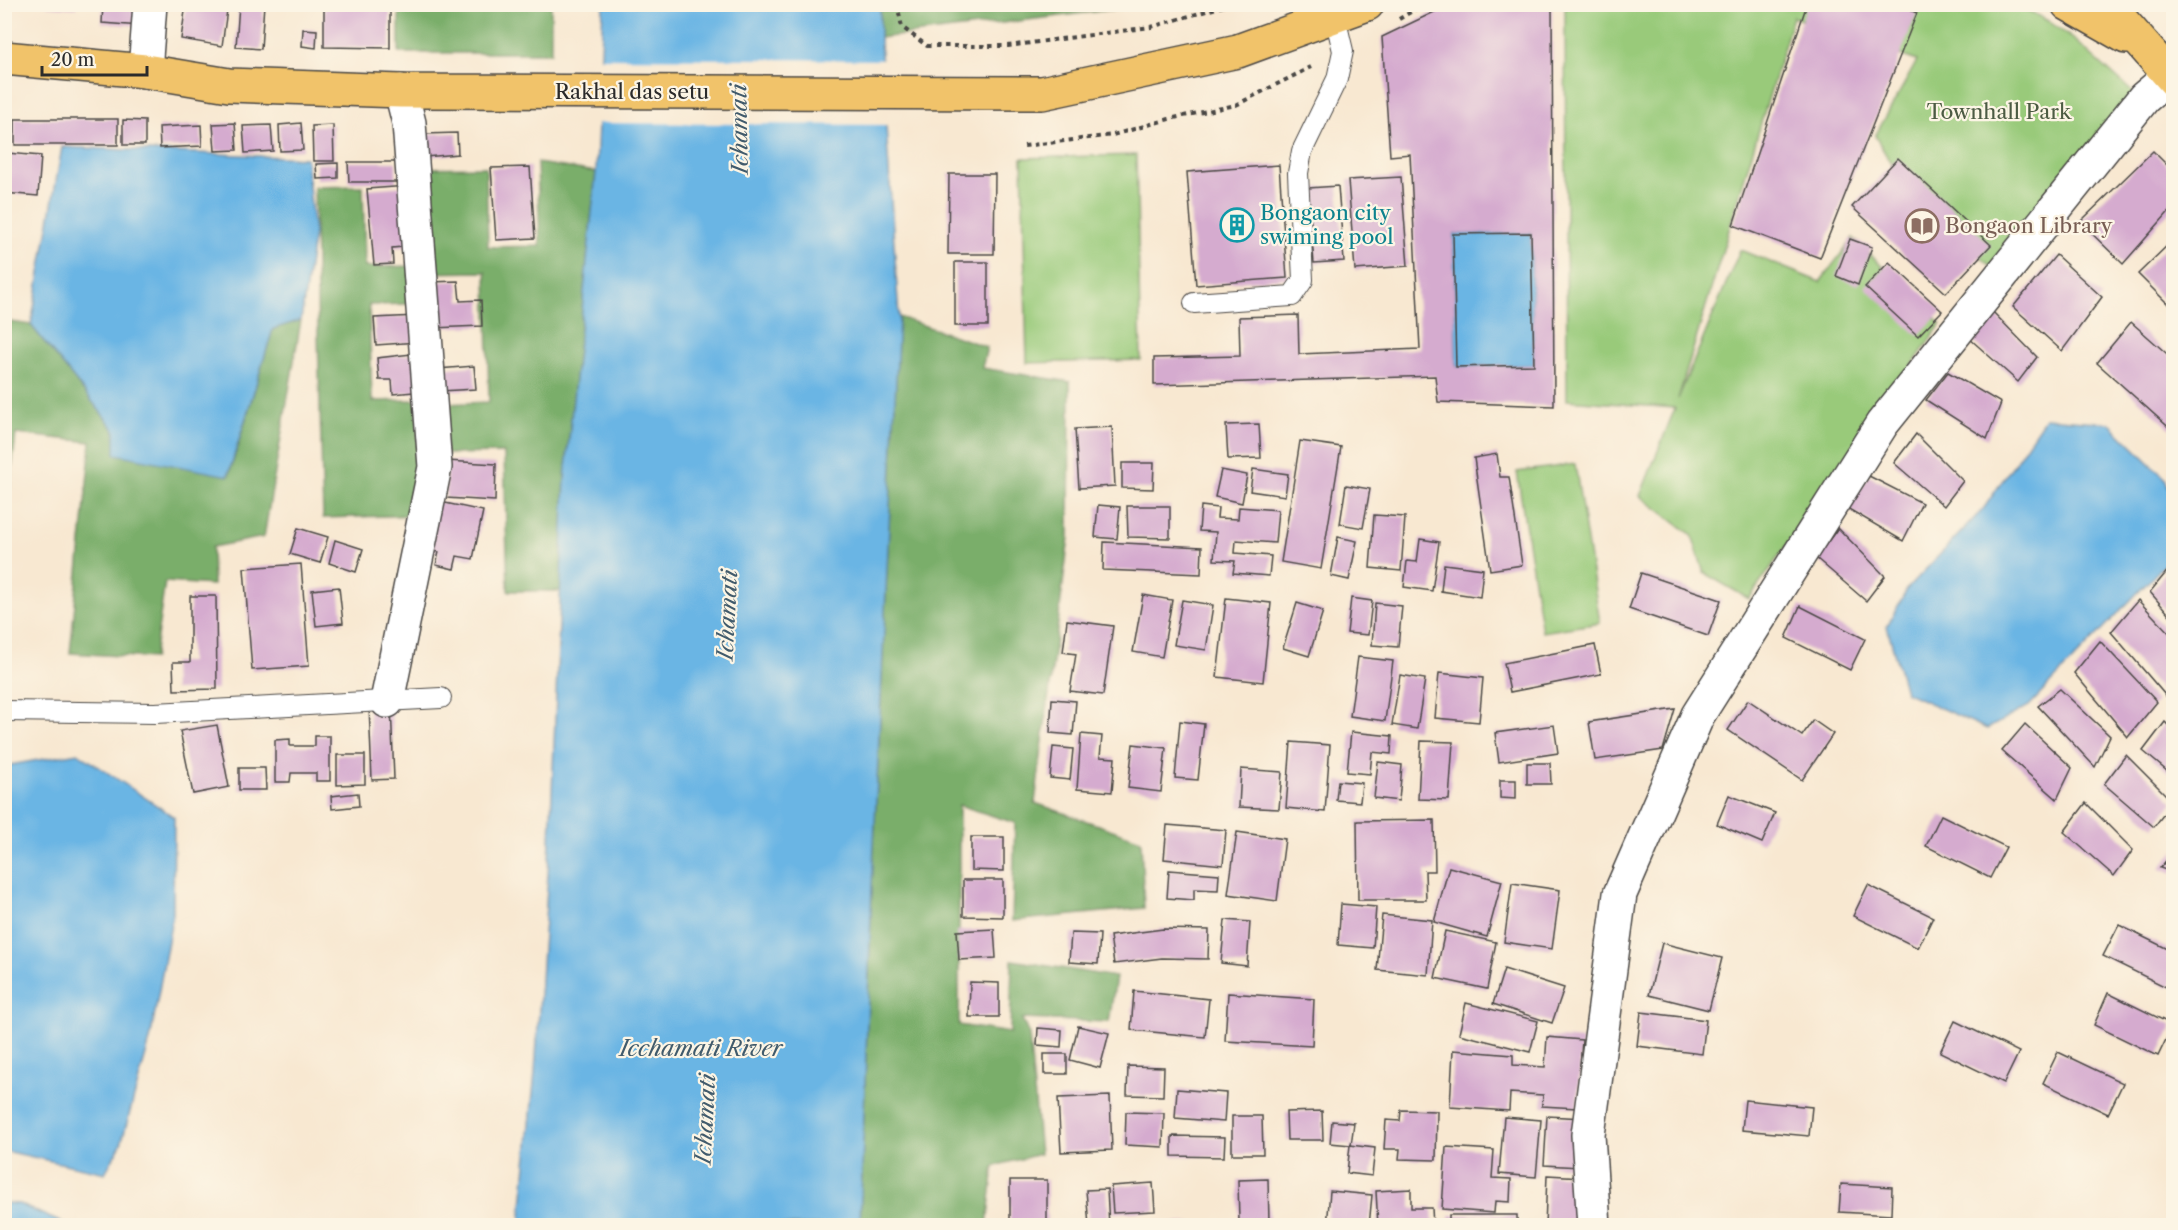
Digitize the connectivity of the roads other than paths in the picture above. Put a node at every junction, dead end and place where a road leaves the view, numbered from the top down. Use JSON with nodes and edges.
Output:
{"nodes":[{"id":1,"x":150,"y":4,"type":"edge"},
{"id":2,"x":1367,"y":4,"type":"edge"},
{"id":3,"x":2068,"y":4,"type":"edge"},
{"id":4,"x":2107,"y":4,"type":"edge"},
{"id":5,"x":1335,"y":17,"type":"junction"},
{"id":6,"x":2143,"y":47,"type":"junction"},
{"id":7,"x":4,"y":58,"type":"edge"},
{"id":8,"x":145,"y":71,"type":"junction"},
{"id":9,"x":2172,"y":78,"type":"edge"},
{"id":10,"x":408,"y":91,"type":"junction"},
{"id":11,"x":1194,"y":303,"type":"dead end"},
{"id":12,"x":441,"y":698,"type":"dead end"},
{"id":13,"x":387,"y":701,"type":"junction"},
{"id":14,"x":4,"y":711,"type":"edge"},
{"id":15,"x":1594,"y":1226,"type":"edge"}],
"edges":[{"from":1,"to":8,"type":"street"},
{"from":2,"to":5,"type":"main road","name":"Rakhal das setu"},
{"from":3,"to":6,"type":"main road"},
{"from":4,"to":6,"type":"main road"},
{"from":5,"to":10,"type":"main road","name":"Rakhal das setu"},
{"from":5,"to":11,"type":"lane"},
{"from":6,"to":9,"type":"main road"},
{"from":7,"to":8,"type":"main road","name":"Rakhal das setu"},
{"from":8,"to":10,"type":"main road","name":"Rakhal das setu"},
{"from":9,"to":15,"type":"street"},
{"from":10,"to":13,"type":"street"},
{"from":12,"to":13,"type":"lane"},
{"from":13,"to":14,"type":"lane"}]}
